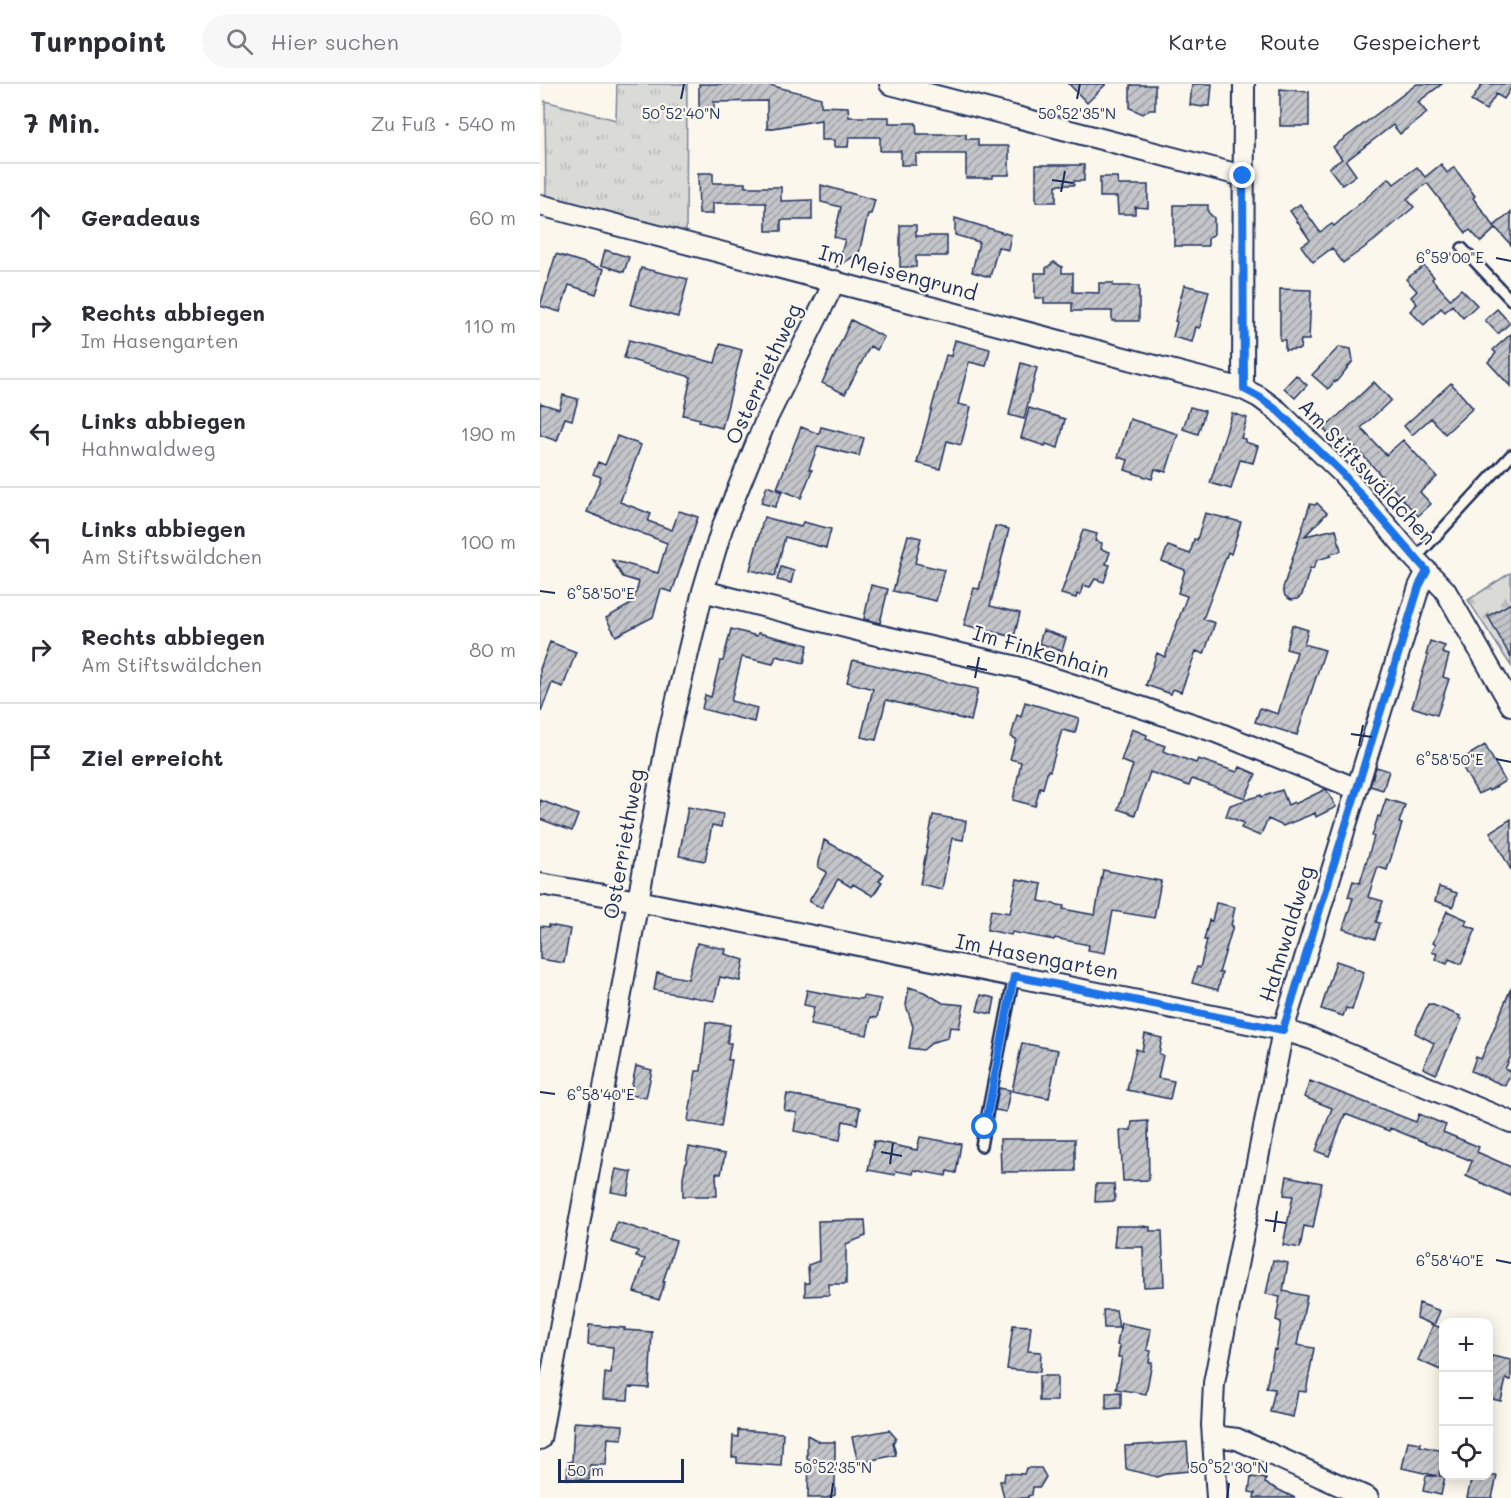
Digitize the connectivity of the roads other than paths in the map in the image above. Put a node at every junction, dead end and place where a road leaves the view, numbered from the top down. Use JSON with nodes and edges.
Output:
{"nodes":[{"id":1,"x":890,"y":84,"type":"edge"},
{"id":2,"x":1244,"y":84,"type":"edge"},
{"id":3,"x":1243,"y":176,"type":"junction"},
{"id":4,"x":540,"y":205,"type":"edge"},
{"id":5,"x":1462,"y":248,"type":"dead end"},
{"id":6,"x":835,"y":281,"type":"junction"},
{"id":7,"x":1511,"y":300,"type":"edge"},
{"id":8,"x":1244,"y":389,"type":"junction"},
{"id":9,"x":1511,"y":455,"type":"edge"},
{"id":10,"x":1421,"y":565,"type":"junction"},
{"id":11,"x":703,"y":591,"type":"junction"},
{"id":12,"x":1511,"y":705,"type":"edge"},
{"id":13,"x":1357,"y":789,"type":"junction"},
{"id":14,"x":540,"y":884,"type":"edge"},
{"id":15,"x":638,"y":901,"type":"junction"},
{"id":16,"x":1014,"y":976,"type":"junction"},
{"id":17,"x":1283,"y":1030,"type":"junction"},
{"id":18,"x":1511,"y":1122,"type":"edge"},
{"id":19,"x":981,"y":1146,"type":"dead end"},
{"id":20,"x":1213,"y":1436,"type":"junction"},
{"id":21,"x":540,"y":1439,"type":"edge"},
{"id":22,"x":1217,"y":1498,"type":"edge"},
{"id":23,"x":1368,"y":1498,"type":"edge"}],
"edges":[{"from":1,"to":3,"type":"street"},
{"from":2,"to":3,"type":"street"},
{"from":3,"to":8,"type":"street"},
{"from":4,"to":6,"type":"street","name":"Im Meisengrund"},
{"from":5,"to":7,"type":"lane"},
{"from":6,"to":8,"type":"street","name":"Im Meisengrund"},
{"from":6,"to":11,"type":"street","name":"Osterriethweg"},
{"from":8,"to":10,"type":"street","name":"Am Stiftswäldchen"},
{"from":9,"to":10,"type":"lane","name":"Hahnwaldweg"},
{"from":10,"to":12,"type":"street","name":"Am Stiftswäldchen"},
{"from":10,"to":13,"type":"street","name":"Hahnwaldweg"},
{"from":11,"to":13,"type":"street","name":"Im Finkenhain"},
{"from":11,"to":15,"type":"street","name":"Osterriethweg"},
{"from":13,"to":17,"type":"street","name":"Hahnwaldweg"},
{"from":14,"to":15,"type":"street","name":"Im Hasengarten"},
{"from":15,"to":16,"type":"street","name":"Im Hasengarten"},
{"from":15,"to":21,"type":"street","name":"Osterriethweg"},
{"from":16,"to":17,"type":"street","name":"Im Hasengarten"},
{"from":16,"to":19,"type":"lane"},
{"from":17,"to":18,"type":"street","name":"Im Hasengarten"},
{"from":17,"to":20,"type":"street","name":"Hahnwaldweg"},
{"from":20,"to":22,"type":"street","name":"Hahnwaldweg"},
{"from":20,"to":23,"type":"street"}]}
